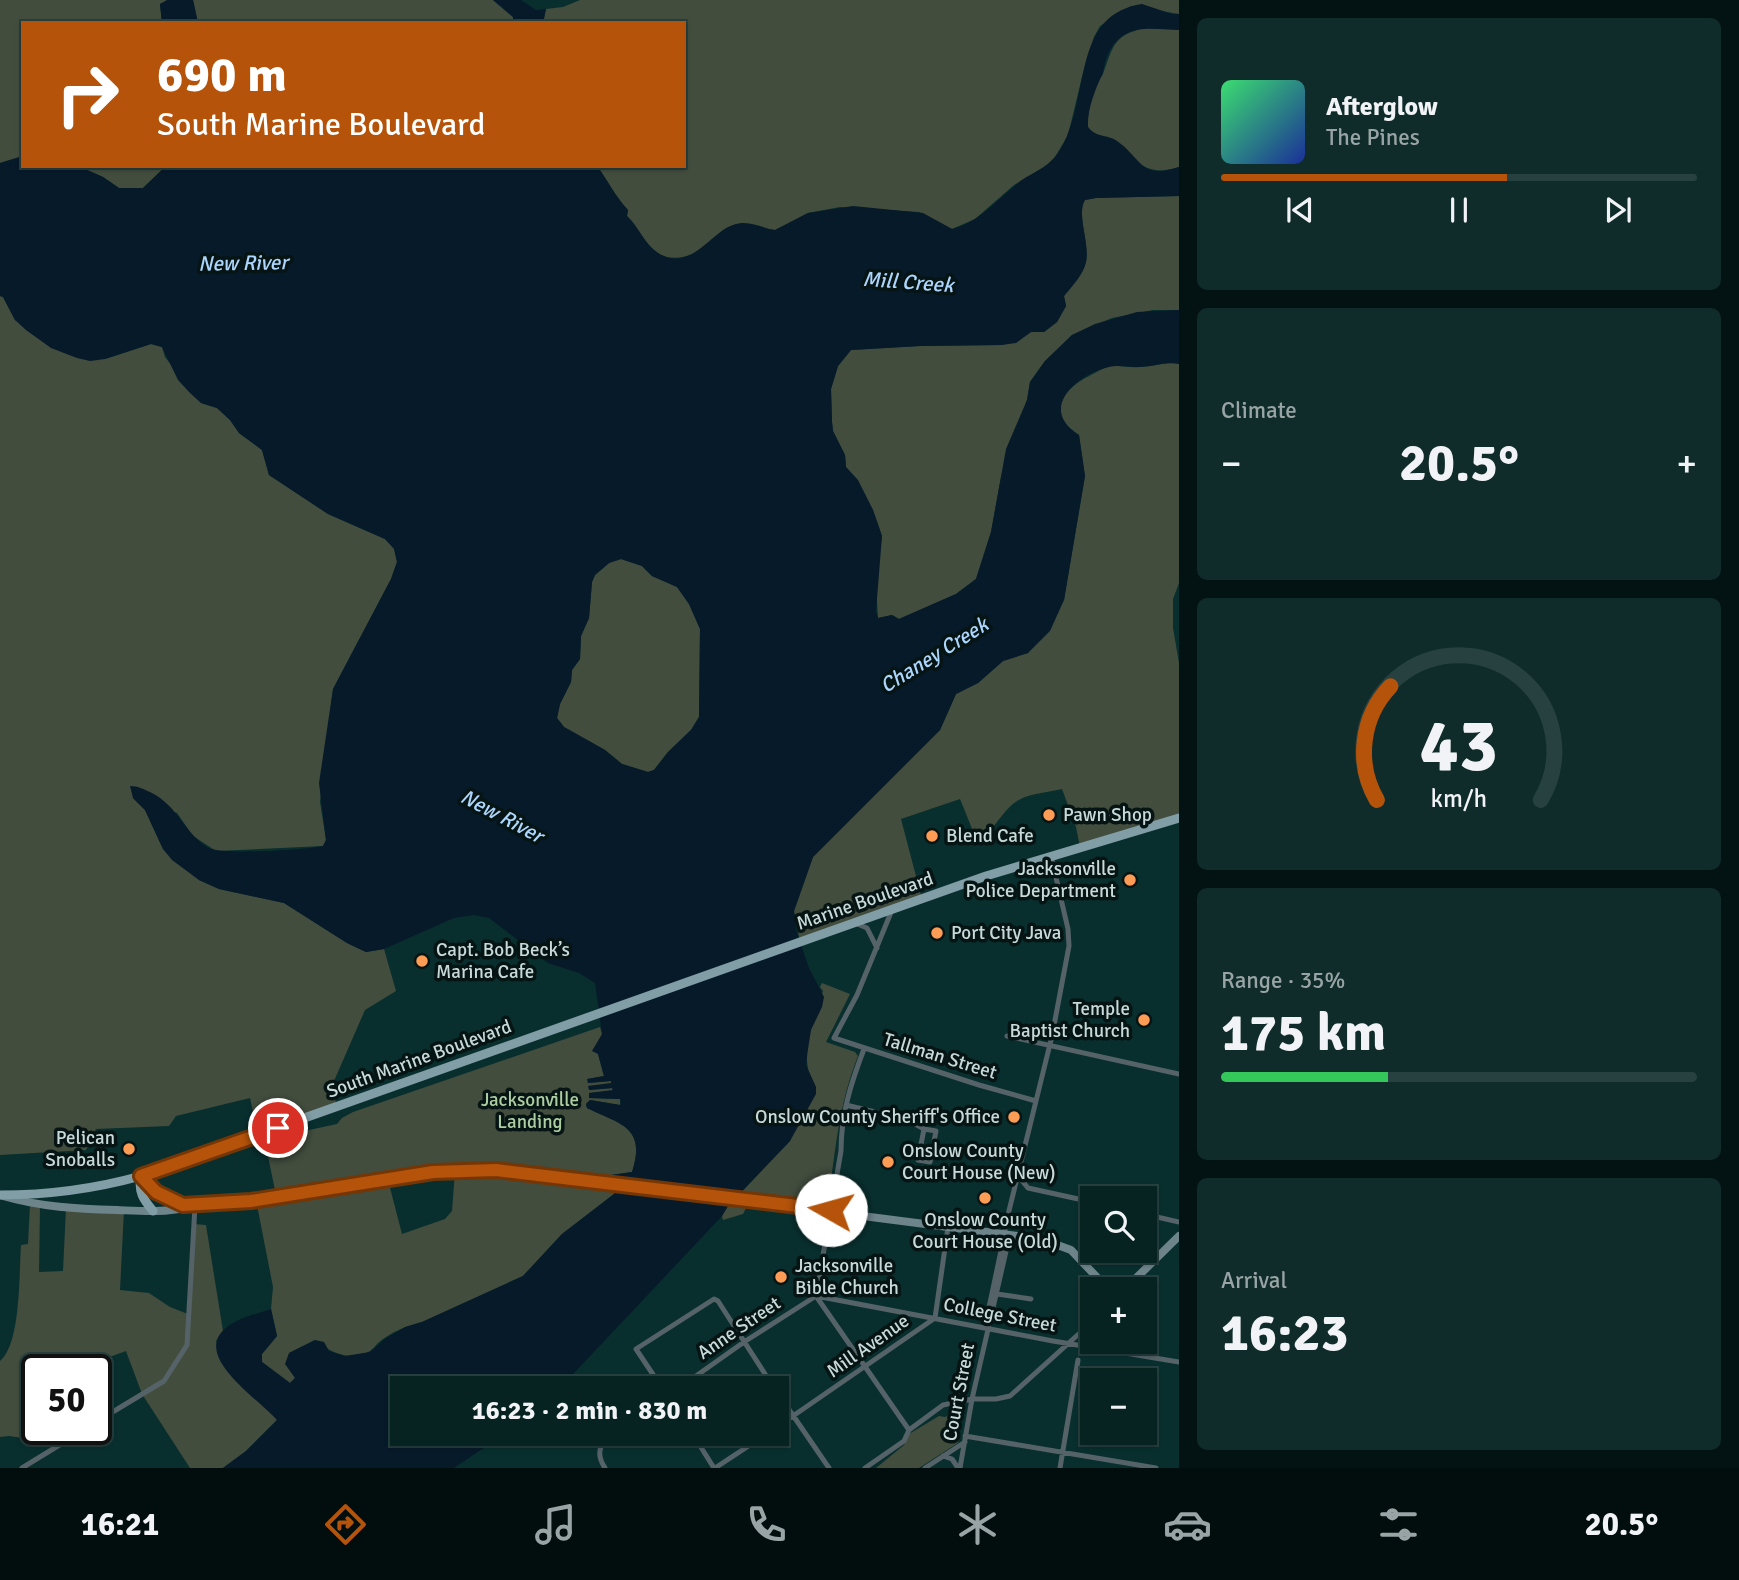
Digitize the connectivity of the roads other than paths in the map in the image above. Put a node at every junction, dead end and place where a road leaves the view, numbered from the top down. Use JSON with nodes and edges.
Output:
{"nodes":[{"id":1,"x":1179,"y":818,"type":"edge"},
{"id":2,"x":1051,"y":856,"type":"junction"},
{"id":3,"x":892,"y":910,"type":"junction"},
{"id":4,"x":854,"y":923,"type":"junction"},
{"id":5,"x":877,"y":948,"type":"junction"},
{"id":6,"x":566,"y":1026,"type":"joint"},
{"id":7,"x":1007,"y":1036,"type":"dead end"},
{"id":8,"x":1049,"y":1047,"type":"junction"},
{"id":9,"x":864,"y":1049,"type":"junction"},
{"id":10,"x":1179,"y":1074,"type":"edge"},
{"id":11,"x":1036,"y":1101,"type":"junction"},
{"id":12,"x":846,"y":1105,"type":"junction"},
{"id":13,"x":924,"y":1129,"type":"junction"},
{"id":14,"x":141,"y":1176,"type":"junction"},
{"id":15,"x":1019,"y":1177,"type":"junction"},
{"id":16,"x":0,"y":1195,"type":"edge"},
{"id":17,"x":1080,"y":1199,"type":"edge"},
{"id":18,"x":195,"y":1206,"type":"junction"},
{"id":19,"x":831,"y":1210,"type":"junction"},
{"id":20,"x":153,"y":1212,"type":"junction"},
{"id":21,"x":1157,"y":1217,"type":"edge"},
{"id":22,"x":1179,"y":1222,"type":"edge"},
{"id":23,"x":948,"y":1227,"type":"junction"},
{"id":24,"x":1179,"y":1236,"type":"edge"},
{"id":25,"x":1005,"y":1238,"type":"junction"},
{"id":26,"x":1097,"y":1277,"type":"edge"},
{"id":27,"x":1137,"y":1277,"type":"edge"},
{"id":28,"x":997,"y":1294,"type":"junction"},
{"id":29,"x":816,"y":1296,"type":"junction"},
{"id":30,"x":1031,"y":1299,"type":"dead end"},
{"id":31,"x":935,"y":1318,"type":"junction"},
{"id":32,"x":988,"y":1325,"type":"junction"},
{"id":33,"x":1080,"y":1334,"type":"edge"},
{"id":34,"x":744,"y":1342,"type":"junction"},
{"id":35,"x":1070,"y":1344,"type":"junction"},
{"id":36,"x":1078,"y":1360,"type":"dead end"},
{"id":37,"x":1179,"y":1362,"type":"edge"},
{"id":38,"x":865,"y":1367,"type":"junction"},
{"id":39,"x":654,"y":1376,"type":"edge"},
{"id":40,"x":696,"y":1376,"type":"edge"},
{"id":41,"x":766,"y":1376,"type":"edge"},
{"id":42,"x":972,"y":1399,"type":"junction"},
{"id":43,"x":789,"y":1411,"type":"edge"},
{"id":44,"x":112,"y":1412,"type":"edge"},
{"id":45,"x":793,"y":1417,"type":"junction"},
{"id":46,"x":789,"y":1420,"type":"edge"},
{"id":47,"x":909,"y":1430,"type":"junction"},
{"id":48,"x":965,"y":1439,"type":"junction"},
{"id":49,"x":60,"y":1445,"type":"edge"},
{"id":50,"x":602,"y":1446,"type":"edge"},
{"id":51,"x":700,"y":1446,"type":"edge"},
{"id":52,"x":748,"y":1446,"type":"edge"},
{"id":53,"x":1063,"y":1452,"type":"junction"},
{"id":54,"x":943,"y":1456,"type":"junction"},
{"id":55,"x":603,"y":1466,"type":"edge"},
{"id":56,"x":22,"y":1468,"type":"edge"},
{"id":57,"x":596,"y":1468,"type":"edge"},
{"id":58,"x":714,"y":1468,"type":"edge"},
{"id":59,"x":829,"y":1468,"type":"edge"},
{"id":60,"x":865,"y":1468,"type":"edge"},
{"id":61,"x":925,"y":1468,"type":"edge"},
{"id":62,"x":959,"y":1468,"type":"edge"},
{"id":63,"x":1060,"y":1468,"type":"edge"},
{"id":64,"x":1156,"y":1468,"type":"edge"}],
"edges":[{"from":1,"to":2,"type":"main road","name":"Marine Boulevard"},
{"from":2,"to":3,"type":"main road","name":"Marine Boulevard"},
{"from":2,"to":8,"type":"street","name":"Court Street"},
{"from":3,"to":4,"type":"main road","name":"Marine Boulevard"},
{"from":3,"to":5,"type":"street"},
{"from":4,"to":5,"type":"street"},
{"from":4,"to":6,"type":"main road","name":"Marine Boulevard"},
{"from":5,"to":9,"type":"street","name":"Tallman Street"},
{"from":6,"to":14,"type":"main road","name":"South Marine Boulevard"},
{"from":7,"to":8,"type":"street"},
{"from":8,"to":10,"type":"street"},
{"from":8,"to":11,"type":"street","name":"Court Street"},
{"from":9,"to":11,"type":"street","name":"Tallman Street"},
{"from":9,"to":12,"type":"street"},
{"from":11,"to":15,"type":"street","name":"Court Street"},
{"from":12,"to":13,"type":"street"},
{"from":12,"to":19,"type":"street"},
{"from":13,"to":13,"type":"street"},
{"from":14,"to":16,"type":"main road","name":"South Marine Boulevard"},
{"from":14,"to":18,"type":"main road"},
{"from":14,"to":20,"type":"main road"},
{"from":15,"to":17,"type":"street"},
{"from":15,"to":25,"type":"street","name":"Court Street"},
{"from":16,"to":20,"type":"main road"},
{"from":18,"to":19,"type":"main road"},
{"from":18,"to":20,"type":"main road"},
{"from":18,"to":44,"type":"street"},
{"from":19,"to":23,"type":"main road"},
{"from":19,"to":29,"type":"street"},
{"from":21,"to":22,"type":"street"},
{"from":23,"to":25,"type":"main road"},
{"from":23,"to":31,"type":"street","name":"Mill Avenue"},
{"from":24,"to":27,"type":"main road"},
{"from":25,"to":26,"type":"main road"},
{"from":25,"to":28,"type":"street","name":"Court Street"},
{"from":25,"to":32,"type":"street","name":"Court Street"},
{"from":28,"to":30,"type":"street"},
{"from":28,"to":32,"type":"street","name":"Court Street"},
{"from":29,"to":31,"type":"street","name":"College Street"},
{"from":29,"to":34,"type":"street","name":"Anne Street"},
{"from":29,"to":38,"type":"street"},
{"from":31,"to":32,"type":"street","name":"College Street"},
{"from":31,"to":38,"type":"street","name":"Mill Avenue"},
{"from":32,"to":35,"type":"street","name":"College Street"},
{"from":32,"to":42,"type":"street","name":"Court Street"},
{"from":33,"to":35,"type":"street"},
{"from":34,"to":39,"type":"street"},
{"from":34,"to":40,"type":"street","name":"Anne Street"},
{"from":34,"to":41,"type":"street"},
{"from":35,"to":37,"type":"street","name":"College Street"},
{"from":35,"to":42,"type":"street"},
{"from":36,"to":53,"type":"street"},
{"from":38,"to":45,"type":"street","name":"Mill Avenue"},
{"from":38,"to":47,"type":"street"},
{"from":42,"to":47,"type":"street"},
{"from":42,"to":48,"type":"street","name":"Court Street"},
{"from":43,"to":45,"type":"street"},
{"from":45,"to":46,"type":"street","name":"Mill Avenue"},
{"from":45,"to":59,"type":"street"},
{"from":47,"to":60,"type":"street"},
{"from":48,"to":53,"type":"street"},
{"from":48,"to":54,"type":"street"},
{"from":48,"to":62,"type":"street","name":"Court Street"},
{"from":49,"to":56,"type":"street"},
{"from":50,"to":55,"type":"street"},
{"from":51,"to":58,"type":"street"},
{"from":52,"to":58,"type":"street"},
{"from":53,"to":63,"type":"street"},
{"from":53,"to":64,"type":"street"},
{"from":54,"to":61,"type":"street"},
{"from":54,"to":62,"type":"street"},
{"from":55,"to":57,"type":"street"}]}
